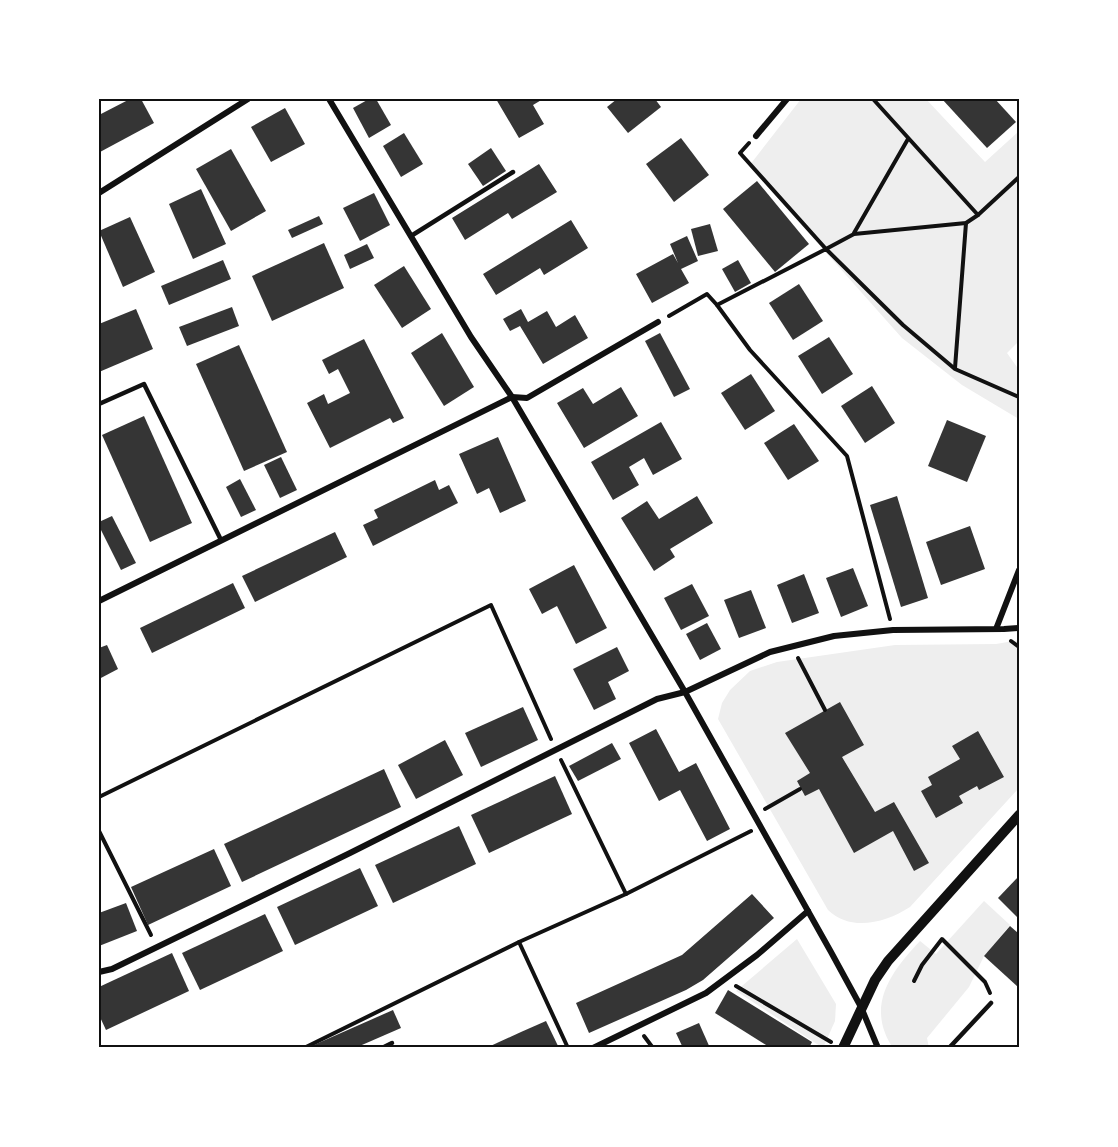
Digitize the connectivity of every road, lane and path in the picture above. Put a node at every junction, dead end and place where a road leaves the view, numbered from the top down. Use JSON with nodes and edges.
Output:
{"nodes":[{"id":1,"x":248,"y":99,"type":"edge"},
{"id":2,"x":329,"y":99,"type":"edge"},
{"id":3,"x":788,"y":99,"type":"edge"},
{"id":4,"x":873,"y":99,"type":"edge"},
{"id":5,"x":756,"y":136,"type":"joint"},
{"id":6,"x":908,"y":139,"type":"junction"},
{"id":7,"x":513,"y":172,"type":"dead end"},
{"id":8,"x":1019,"y":177,"type":"edge"},
{"id":9,"x":99,"y":193,"type":"edge"},
{"id":10,"x":978,"y":215,"type":"junction"},
{"id":11,"x":966,"y":223,"type":"junction"},
{"id":12,"x":854,"y":234,"type":"junction"},
{"id":13,"x":411,"y":236,"type":"junction"},
{"id":14,"x":826,"y":249,"type":"junction"},
{"id":15,"x":717,"y":305,"type":"junction"},
{"id":16,"x":658,"y":322,"type":"joint"},
{"id":17,"x":955,"y":369,"type":"junction"},
{"id":18,"x":512,"y":397,"type":"junction"},
{"id":19,"x":1019,"y":397,"type":"edge"},
{"id":20,"x":99,"y":404,"type":"edge"},
{"id":21,"x":221,"y":540,"type":"junction"},
{"id":22,"x":1019,"y":570,"type":"edge"},
{"id":23,"x":99,"y":601,"type":"edge"},
{"id":24,"x":1019,"y":628,"type":"edge"},
{"id":25,"x":996,"y":629,"type":"junction"},
{"id":26,"x":893,"y":630,"type":"junction"},
{"id":27,"x":792,"y":646,"type":"junction"},
{"id":28,"x":685,"y":692,"type":"junction"},
{"id":29,"x":825,"y":710,"type":"dead end"},
{"id":30,"x":556,"y":749,"type":"junction"},
{"id":31,"x":801,"y":789,"type":"dead end"},
{"id":32,"x":99,"y":797,"type":"edge"},
{"id":33,"x":1019,"y":815,"type":"edge"},
{"id":34,"x":754,"y":816,"type":"junction"},
{"id":35,"x":759,"y":827,"type":"junction"},
{"id":36,"x":99,"y":831,"type":"edge"},
{"id":37,"x":626,"y":894,"type":"junction"},
{"id":38,"x":808,"y":911,"type":"junction"},
{"id":39,"x":519,"y":942,"type":"junction"},
{"id":40,"x":157,"y":947,"type":"junction"},
{"id":41,"x":99,"y":972,"type":"edge"},
{"id":42,"x":725,"y":980,"type":"junction"},
{"id":43,"x":914,"y":981,"type":"dead end"},
{"id":44,"x":991,"y":1003,"type":"joint"},
{"id":45,"x":861,"y":1007,"type":"junction"},
{"id":46,"x":392,"y":1043,"type":"dead end"},
{"id":47,"x":838,"y":1046,"type":"edge"},
{"id":48,"x":304,"y":1048,"type":"edge"},
{"id":49,"x":382,"y":1048,"type":"edge"},
{"id":50,"x":568,"y":1048,"type":"edge"},
{"id":51,"x":592,"y":1048,"type":"edge"},
{"id":52,"x":879,"y":1048,"type":"edge"},
{"id":53,"x":949,"y":1048,"type":"edge"}],
"edges":[{"from":1,"to":9,"type":"street"},
{"from":2,"to":13,"type":"street"},
{"from":3,"to":5,"type":"street"},
{"from":4,"to":6,"type":"path"},
{"from":5,"to":14,"type":"path"},
{"from":6,"to":10,"type":"path"},
{"from":6,"to":12,"type":"path"},
{"from":7,"to":13,"type":"lane"},
{"from":8,"to":10,"type":"path"},
{"from":10,"to":11,"type":"path"},
{"from":11,"to":12,"type":"path"},
{"from":11,"to":17,"type":"path"},
{"from":12,"to":14,"type":"path"},
{"from":13,"to":18,"type":"street"},
{"from":14,"to":15,"type":"path"},
{"from":14,"to":17,"type":"path"},
{"from":15,"to":16,"type":"path"},
{"from":15,"to":26,"type":"path"},
{"from":16,"to":18,"type":"street"},
{"from":17,"to":19,"type":"path"},
{"from":18,"to":21,"type":"street"},
{"from":18,"to":28,"type":"street"},
{"from":20,"to":21,"type":"lane"},
{"from":21,"to":23,"type":"street"},
{"from":22,"to":25,"type":"street"},
{"from":24,"to":25,"type":"street"},
{"from":25,"to":26,"type":"street"},
{"from":26,"to":27,"type":"street"},
{"from":27,"to":28,"type":"street"},
{"from":27,"to":29,"type":"path"},
{"from":28,"to":30,"type":"street"},
{"from":28,"to":34,"type":"street"},
{"from":30,"to":32,"type":"path"},
{"from":30,"to":37,"type":"path"},
{"from":30,"to":40,"type":"street"},
{"from":31,"to":34,"type":"path"},
{"from":33,"to":45,"type":"street"},
{"from":34,"to":35,"type":"street"},
{"from":35,"to":37,"type":"path"},
{"from":35,"to":38,"type":"street"},
{"from":36,"to":40,"type":"path"},
{"from":37,"to":39,"type":"path"},
{"from":38,"to":42,"type":"street"},
{"from":38,"to":45,"type":"street"},
{"from":39,"to":48,"type":"path"},
{"from":39,"to":50,"type":"path"},
{"from":40,"to":41,"type":"street"},
{"from":42,"to":47,"type":"path"},
{"from":42,"to":51,"type":"street"},
{"from":43,"to":44,"type":"path"},
{"from":44,"to":53,"type":"lane"},
{"from":45,"to":47,"type":"street"},
{"from":45,"to":52,"type":"street"},
{"from":46,"to":49,"type":"lane"}]}
